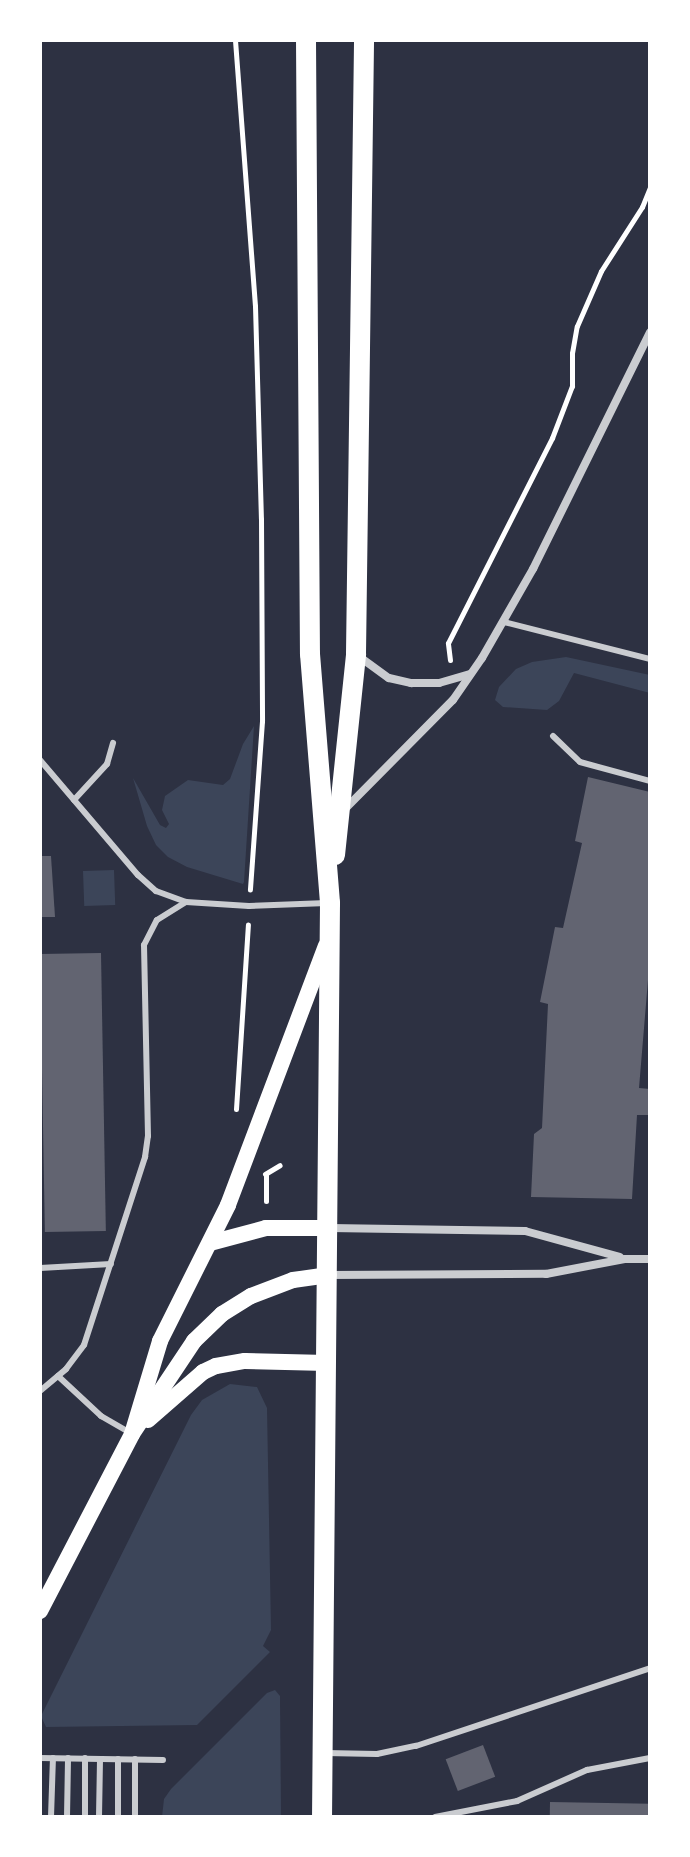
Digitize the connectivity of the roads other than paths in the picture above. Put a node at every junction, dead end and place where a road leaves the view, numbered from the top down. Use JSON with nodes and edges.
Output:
{"nodes":[{"id":1,"x":306,"y":40,"type":"edge"},
{"id":2,"x":364,"y":40,"type":"edge"},
{"id":3,"x":650,"y":332,"type":"edge"},
{"id":4,"x":504,"y":622,"type":"junction"},
{"id":5,"x":356,"y":654,"type":"junction"},
{"id":6,"x":650,"y":659,"type":"edge"},
{"id":7,"x":471,"y":674,"type":"junction"},
{"id":8,"x":553,"y":736,"type":"dead end"},
{"id":9,"x":113,"y":743,"type":"dead end"},
{"id":10,"x":40,"y":760,"type":"edge"},
{"id":11,"x":650,"y":781,"type":"edge"},
{"id":12,"x":74,"y":800,"type":"junction"},
{"id":13,"x":339,"y":814,"type":"junction"},
{"id":14,"x":186,"y":902,"type":"junction"},
{"id":15,"x":330,"y":903,"type":"junction"},
{"id":16,"x":329,"y":937,"type":"junction"},
{"id":17,"x":329,"y":1228,"type":"junction"},
{"id":18,"x":210,"y":1243,"type":"junction"},
{"id":19,"x":625,"y":1259,"type":"junction"},
{"id":20,"x":650,"y":1259,"type":"edge"},
{"id":21,"x":111,"y":1264,"type":"junction"},
{"id":22,"x":40,"y":1268,"type":"edge"},
{"id":23,"x":329,"y":1275,"type":"junction"},
{"id":24,"x":327,"y":1363,"type":"junction"},
{"id":25,"x":58,"y":1376,"type":"junction"},
{"id":26,"x":40,"y":1391,"type":"edge"},
{"id":27,"x":132,"y":1434,"type":"junction"},
{"id":28,"x":40,"y":1611,"type":"edge"},
{"id":29,"x":650,"y":1668,"type":"edge"},
{"id":30,"x":322,"y":1753,"type":"junction"},
{"id":31,"x":40,"y":1758,"type":"edge"},
{"id":32,"x":53,"y":1758,"type":"junction"},
{"id":33,"x":68,"y":1758,"type":"junction"},
{"id":34,"x":85,"y":1758,"type":"junction"},
{"id":35,"x":650,"y":1758,"type":"edge"},
{"id":36,"x":100,"y":1759,"type":"junction"},
{"id":37,"x":118,"y":1759,"type":"junction"},
{"id":38,"x":135,"y":1759,"type":"junction"},
{"id":39,"x":163,"y":1760,"type":"dead end"},
{"id":40,"x":51,"y":1817,"type":"edge"},
{"id":41,"x":67,"y":1817,"type":"edge"},
{"id":42,"x":85,"y":1817,"type":"edge"},
{"id":43,"x":99,"y":1817,"type":"edge"},
{"id":44,"x":118,"y":1817,"type":"edge"},
{"id":45,"x":135,"y":1817,"type":"edge"},
{"id":46,"x":322,"y":1817,"type":"edge"},
{"id":47,"x":435,"y":1817,"type":"edge"}],
"edges":[{"from":1,"to":15,"type":"main road"},
{"from":2,"to":5,"type":"main road"},
{"from":3,"to":4,"type":"street"},
{"from":4,"to":6,"type":"lane"},
{"from":4,"to":7,"type":"street"},
{"from":5,"to":7,"type":"street"},
{"from":5,"to":13,"type":"main road"},
{"from":7,"to":13,"type":"street"},
{"from":8,"to":11,"type":"lane"},
{"from":9,"to":12,"type":"lane"},
{"from":10,"to":12,"type":"lane"},
{"from":12,"to":14,"type":"lane"},
{"from":13,"to":15,"type":"main road"},
{"from":14,"to":15,"type":"lane"},
{"from":14,"to":21,"type":"lane"},
{"from":15,"to":16,"type":"main road"},
{"from":16,"to":17,"type":"main road"},
{"from":16,"to":18,"type":"main road"},
{"from":17,"to":18,"type":"main road"},
{"from":17,"to":19,"type":"street"},
{"from":17,"to":23,"type":"main road"},
{"from":18,"to":27,"type":"main road"},
{"from":19,"to":20,"type":"street"},
{"from":19,"to":23,"type":"street"},
{"from":21,"to":22,"type":"lane"},
{"from":21,"to":25,"type":"lane"},
{"from":23,"to":24,"type":"main road"},
{"from":23,"to":27,"type":"main road"},
{"from":24,"to":27,"type":"main road"},
{"from":24,"to":30,"type":"main road"},
{"from":25,"to":26,"type":"lane"},
{"from":25,"to":27,"type":"lane"},
{"from":27,"to":28,"type":"main road"},
{"from":29,"to":30,"type":"lane"},
{"from":30,"to":46,"type":"main road"},
{"from":31,"to":32,"type":"lane"},
{"from":32,"to":33,"type":"lane"},
{"from":32,"to":40,"type":"lane"},
{"from":33,"to":34,"type":"lane"},
{"from":33,"to":41,"type":"lane"},
{"from":34,"to":36,"type":"lane"},
{"from":34,"to":42,"type":"lane"},
{"from":35,"to":47,"type":"lane"},
{"from":36,"to":37,"type":"lane"},
{"from":36,"to":43,"type":"lane"},
{"from":37,"to":38,"type":"lane"},
{"from":37,"to":44,"type":"lane"},
{"from":38,"to":39,"type":"lane"},
{"from":38,"to":45,"type":"lane"}]}
